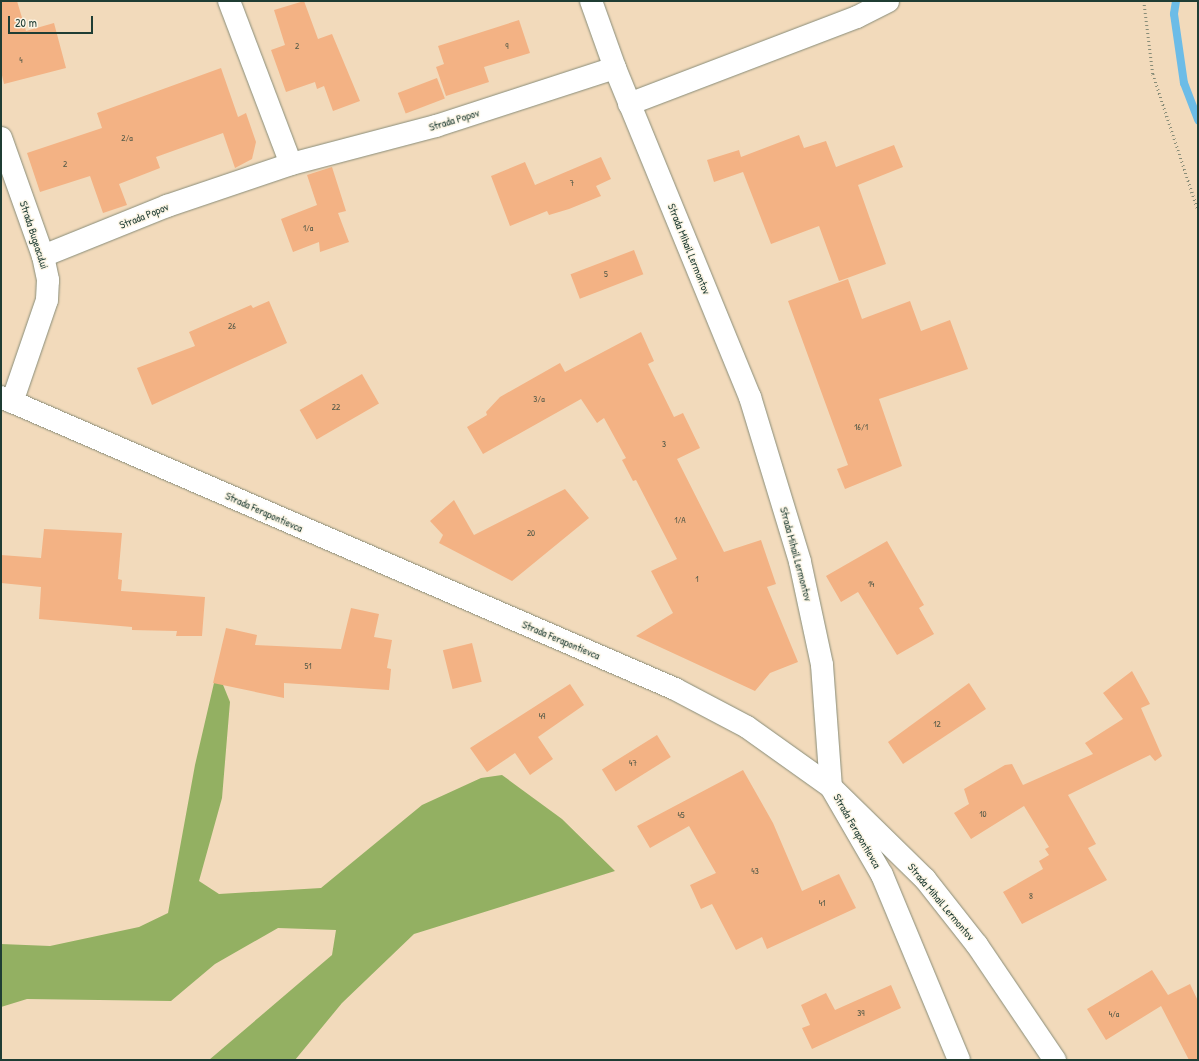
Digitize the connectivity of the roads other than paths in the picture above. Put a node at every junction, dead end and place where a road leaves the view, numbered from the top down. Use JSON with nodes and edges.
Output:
{"nodes":[{"id":1,"x":229,"y":1,"type":"edge"},
{"id":2,"x":591,"y":1,"type":"edge"},
{"id":3,"x":888,"y":1,"type":"edge"},
{"id":4,"x":615,"y":68,"type":"junction"},
{"id":5,"x":629,"y":104,"type":"junction"},
{"id":6,"x":1,"y":138,"type":"edge"},
{"id":7,"x":291,"y":164,"type":"junction"},
{"id":8,"x":43,"y":256,"type":"junction"},
{"id":9,"x":7,"y":399,"type":"edge"},
{"id":10,"x":831,"y":787,"type":"junction"},
{"id":11,"x":959,"y":1060,"type":"edge"},
{"id":12,"x":1055,"y":1060,"type":"edge"}],
"edges":[{"from":1,"to":7,"type":"street"},
{"from":2,"to":4,"type":"street","name":"Strada Mihail Lermontov"},
{"from":3,"to":5,"type":"street"},
{"from":4,"to":5,"type":"street","name":"Strada Mihail Lermontov"},
{"from":4,"to":7,"type":"street","name":"Strada Popov"},
{"from":5,"to":10,"type":"street","name":"Strada Mihail Lermontov"},
{"from":6,"to":8,"type":"street","name":"Strada Bugeacului"},
{"from":7,"to":8,"type":"street","name":"Strada Popov"},
{"from":8,"to":9,"type":"street","name":"Strada Bugeacului"},
{"from":9,"to":10,"type":"street","name":"Strada Ferapontievca"},
{"from":10,"to":11,"type":"street","name":"Strada Ferapontievca"},
{"from":10,"to":12,"type":"street","name":"Strada Mihail Lermontov"}]}
